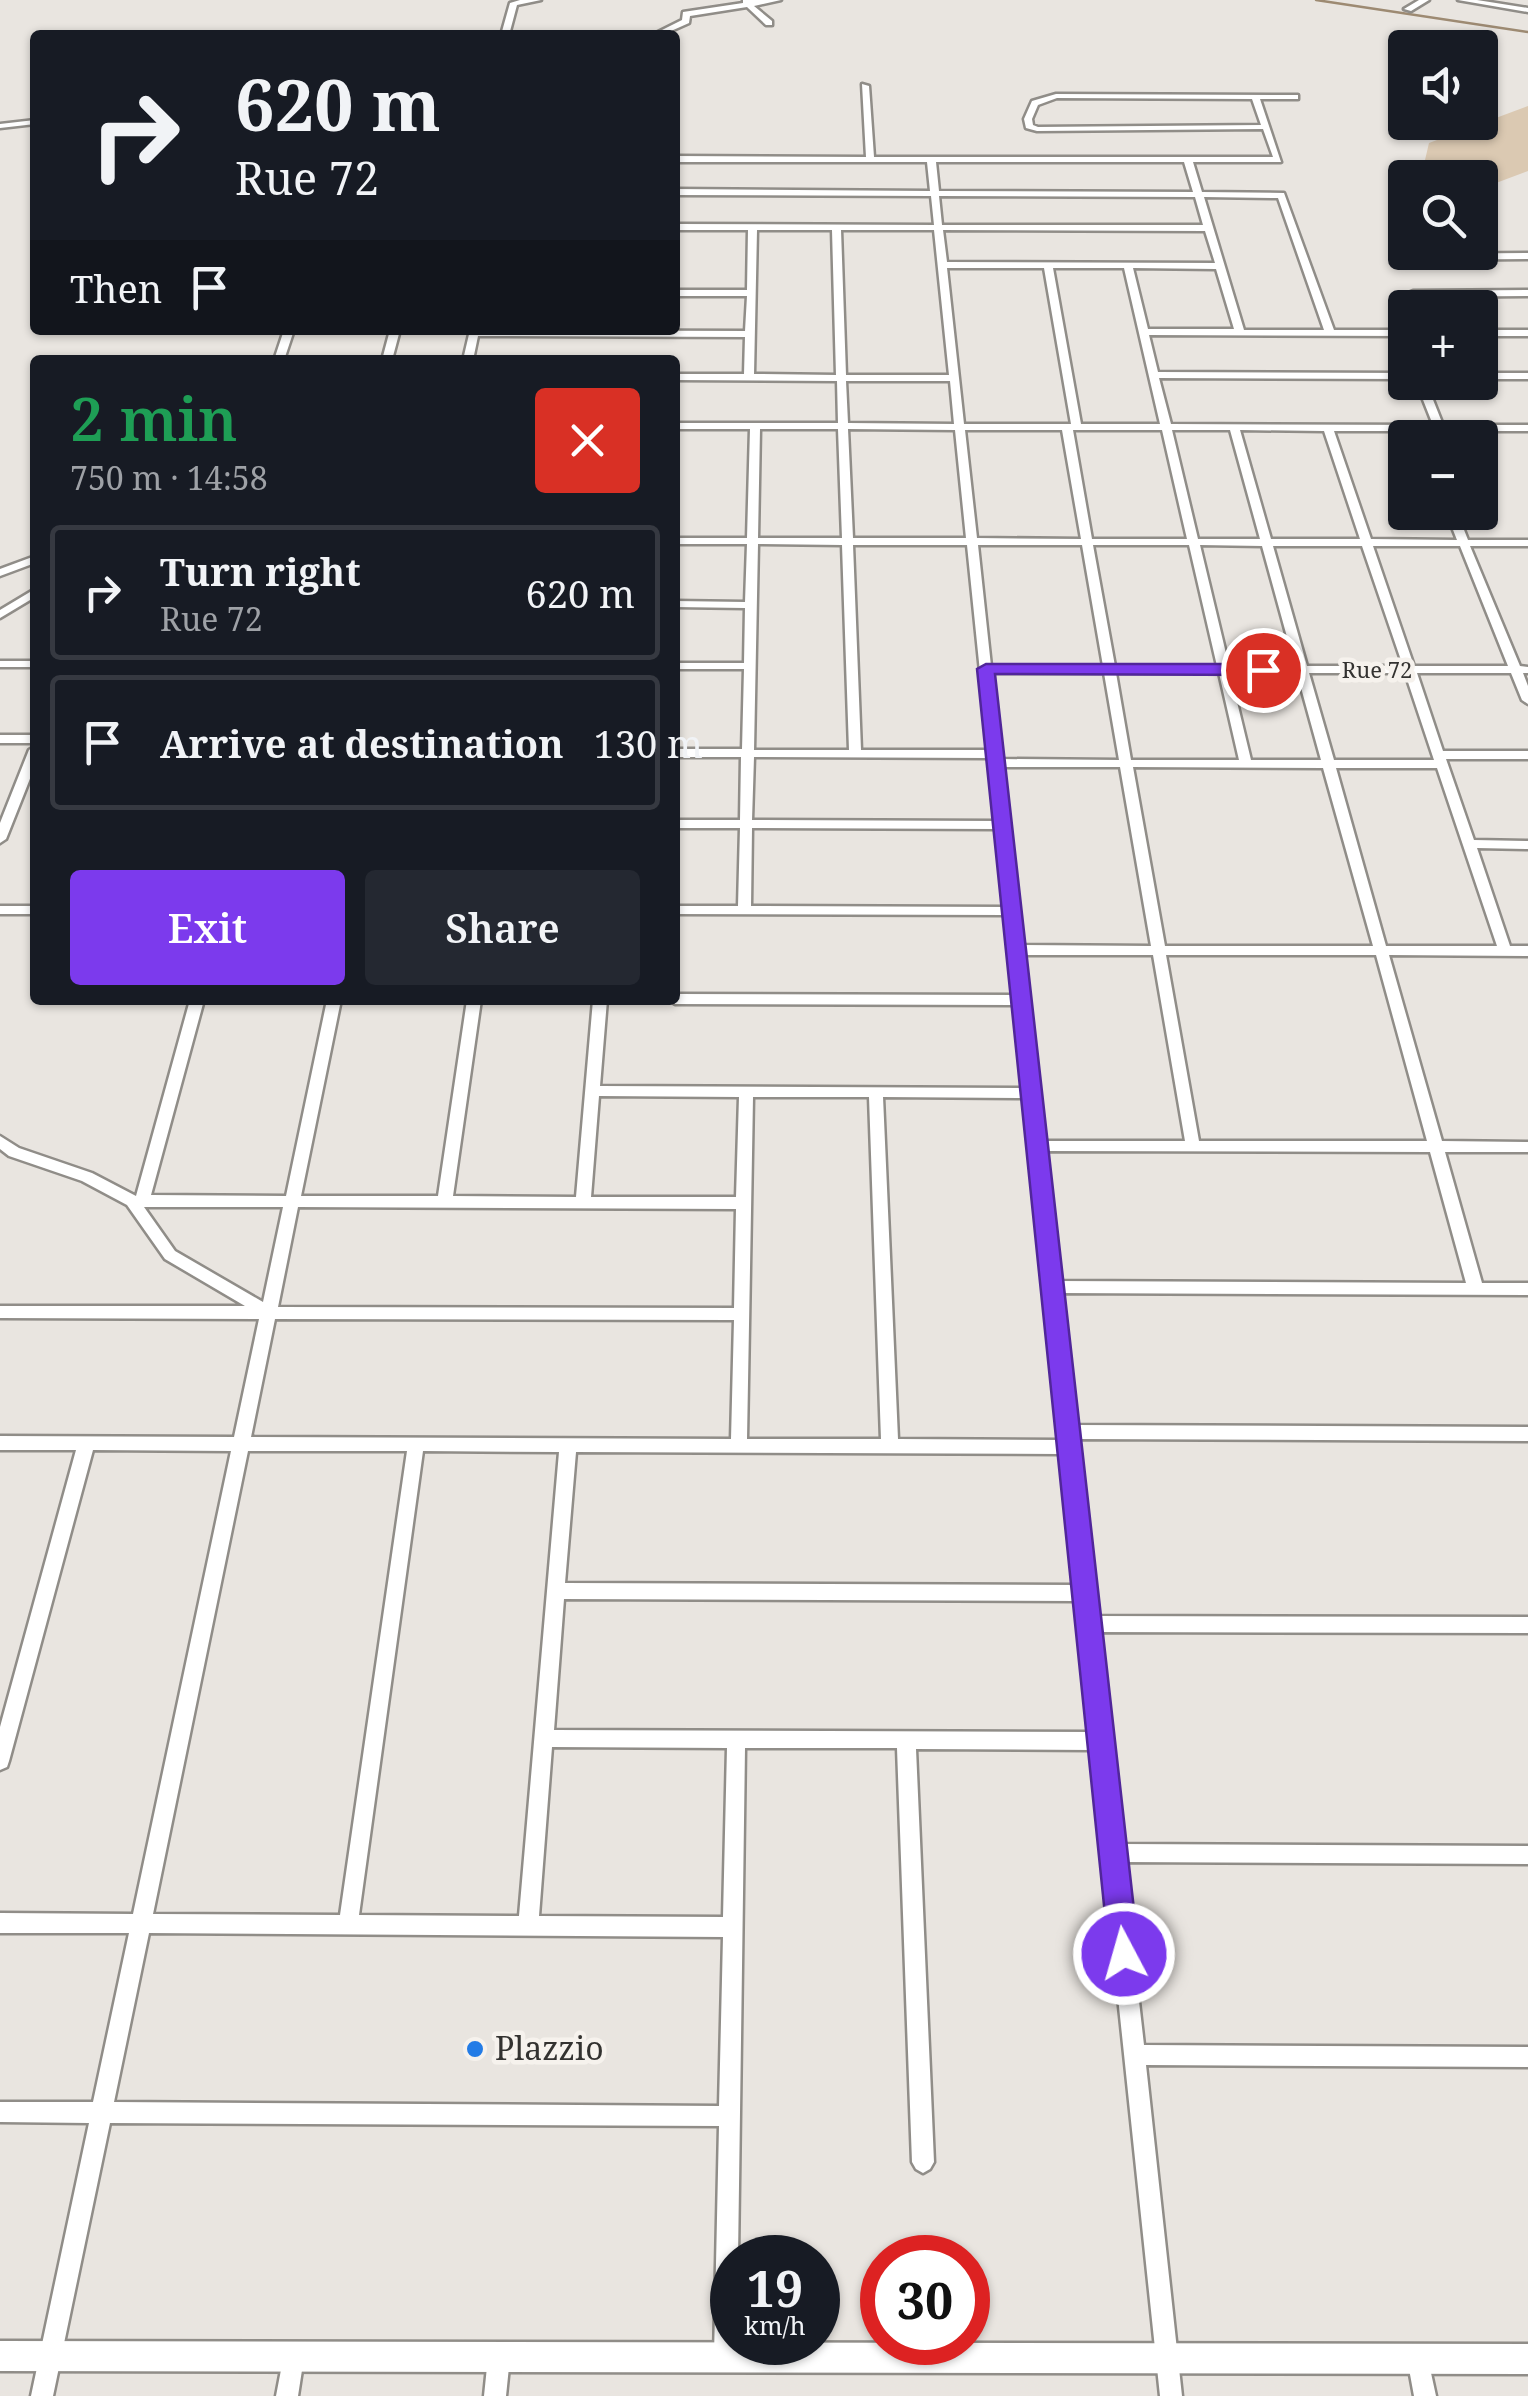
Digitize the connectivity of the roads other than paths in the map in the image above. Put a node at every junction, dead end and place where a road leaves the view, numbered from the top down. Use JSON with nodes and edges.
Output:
{"nodes":[{"id":1,"x":537,"y":0,"type":"edge"},
{"id":2,"x":672,"y":0,"type":"edge"},
{"id":3,"x":777,"y":0,"type":"edge"},
{"id":4,"x":1425,"y":0,"type":"edge"},
{"id":5,"x":1462,"y":0,"type":"edge"},
{"id":6,"x":513,"y":2,"type":"edge"},
{"id":7,"x":746,"y":2,"type":"edge"},
{"id":8,"x":1408,"y":9,"type":"dead end"},
{"id":9,"x":1528,"y":10,"type":"edge"},
{"id":10,"x":686,"y":14,"type":"junction"},
{"id":11,"x":769,"y":23,"type":"dead end"},
{"id":12,"x":506,"y":30,"type":"edge"},
{"id":13,"x":667,"y":30,"type":"edge"},
{"id":14,"x":866,"y":86,"type":"dead end"},
{"id":15,"x":1255,"y":97,"type":"junction"},
{"id":16,"x":1295,"y":97,"type":"dead end"},
{"id":17,"x":30,"y":123,"type":"edge"},
{"id":18,"x":0,"y":126,"type":"edge"},
{"id":19,"x":1266,"y":127,"type":"junction"},
{"id":20,"x":1036,"y":129,"type":"junction"},
{"id":21,"x":680,"y":158,"type":"edge"},
{"id":22,"x":870,"y":159,"type":"junction"},
{"id":23,"x":931,"y":159,"type":"junction"},
{"id":24,"x":1028,"y":159,"type":"junction"},
{"id":25,"x":1188,"y":160,"type":"junction"},
{"id":26,"x":680,"y":192,"type":"edge"},
{"id":27,"x":934,"y":192,"type":"junction"},
{"id":28,"x":1198,"y":193,"type":"junction"},
{"id":29,"x":680,"y":227,"type":"edge"},
{"id":30,"x":753,"y":227,"type":"junction"},
{"id":31,"x":836,"y":227,"type":"junction"},
{"id":32,"x":938,"y":228,"type":"junction"},
{"id":33,"x":1208,"y":228,"type":"junction"},
{"id":34,"x":1528,"y":256,"type":"edge"},
{"id":35,"x":1498,"y":257,"type":"edge"},
{"id":36,"x":942,"y":266,"type":"junction"},
{"id":37,"x":1048,"y":266,"type":"junction"},
{"id":38,"x":1128,"y":266,"type":"junction"},
{"id":39,"x":1220,"y":266,"type":"junction"},
{"id":40,"x":680,"y":293,"type":"edge"},
{"id":41,"x":751,"y":293,"type":"junction"},
{"id":42,"x":1498,"y":294,"type":"edge"},
{"id":43,"x":1528,"y":294,"type":"edge"},
{"id":44,"x":1144,"y":332,"type":"junction"},
{"id":45,"x":680,"y":333,"type":"edge"},
{"id":46,"x":1240,"y":333,"type":"junction"},
{"id":47,"x":1330,"y":333,"type":"junction"},
{"id":48,"x":1388,"y":333,"type":"edge"},
{"id":49,"x":1498,"y":333,"type":"edge"},
{"id":50,"x":1528,"y":333,"type":"edge"},
{"id":51,"x":750,"y":334,"type":"junction"},
{"id":52,"x":1154,"y":375,"type":"junction"},
{"id":53,"x":1388,"y":376,"type":"edge"},
{"id":54,"x":1498,"y":376,"type":"edge"},
{"id":55,"x":1528,"y":376,"type":"edge"},
{"id":56,"x":680,"y":377,"type":"edge"},
{"id":57,"x":749,"y":377,"type":"junction"},
{"id":58,"x":842,"y":377,"type":"junction"},
{"id":59,"x":954,"y":378,"type":"junction"},
{"id":60,"x":680,"y":426,"type":"edge"},
{"id":61,"x":754,"y":426,"type":"junction"},
{"id":62,"x":843,"y":426,"type":"junction"},
{"id":63,"x":960,"y":427,"type":"junction"},
{"id":64,"x":1072,"y":427,"type":"junction"},
{"id":65,"x":1166,"y":427,"type":"junction"},
{"id":66,"x":1234,"y":427,"type":"junction"},
{"id":67,"x":1328,"y":428,"type":"junction"},
{"id":68,"x":1498,"y":428,"type":"edge"},
{"id":69,"x":1528,"y":428,"type":"edge"},
{"id":70,"x":1388,"y":431,"type":"edge"},
{"id":71,"x":1459,"y":530,"type":"edge"},
{"id":72,"x":680,"y":541,"type":"edge"},
{"id":73,"x":752,"y":541,"type":"junction"},
{"id":74,"x":847,"y":541,"type":"junction"},
{"id":75,"x":972,"y":542,"type":"junction"},
{"id":76,"x":1087,"y":542,"type":"junction"},
{"id":77,"x":1194,"y":542,"type":"junction"},
{"id":78,"x":1266,"y":542,"type":"junction"},
{"id":79,"x":1367,"y":542,"type":"junction"},
{"id":80,"x":1464,"y":543,"type":"junction"},
{"id":81,"x":1528,"y":543,"type":"edge"},
{"id":82,"x":30,"y":561,"type":"edge"},
{"id":83,"x":0,"y":573,"type":"edge"},
{"id":84,"x":29,"y":603,"type":"edge"},
{"id":85,"x":680,"y":604,"type":"edge"},
{"id":86,"x":750,"y":604,"type":"junction"},
{"id":87,"x":0,"y":614,"type":"edge"},
{"id":88,"x":0,"y":664,"type":"edge"},
{"id":89,"x":30,"y":664,"type":"edge"},
{"id":90,"x":680,"y":666,"type":"edge"},
{"id":91,"x":750,"y":666,"type":"junction"},
{"id":92,"x":986,"y":669,"type":"junction"},
{"id":93,"x":1110,"y":669,"type":"junction"},
{"id":94,"x":1224,"y":670,"type":"junction"},
{"id":95,"x":1302,"y":670,"type":"junction"},
{"id":96,"x":1410,"y":670,"type":"junction"},
{"id":97,"x":1522,"y":670,"type":"edge"},
{"id":98,"x":1528,"y":700,"type":"edge"},
{"id":99,"x":0,"y":739,"type":"edge"},
{"id":100,"x":30,"y":740,"type":"edge"},
{"id":101,"x":680,"y":753,"type":"edge"},
{"id":102,"x":748,"y":753,"type":"junction"},
{"id":103,"x":855,"y":754,"type":"junction"},
{"id":104,"x":1528,"y":755,"type":"edge"},
{"id":105,"x":995,"y":759,"type":"junction"},
{"id":106,"x":1441,"y":760,"type":"junction"},
{"id":107,"x":30,"y":763,"type":"edge"},
{"id":108,"x":1126,"y":764,"type":"junction"},
{"id":109,"x":1246,"y":764,"type":"junction"},
{"id":110,"x":1329,"y":764,"type":"junction"},
{"id":111,"x":680,"y":824,"type":"edge"},
{"id":112,"x":746,"y":824,"type":"junction"},
{"id":113,"x":1002,"y":824,"type":"junction"},
{"id":114,"x":0,"y":839,"type":"edge"},
{"id":115,"x":1470,"y":844,"type":"junction"},
{"id":116,"x":1528,"y":845,"type":"edge"},
{"id":117,"x":0,"y":910,"type":"edge"},
{"id":118,"x":30,"y":910,"type":"edge"},
{"id":119,"x":680,"y":910,"type":"edge"},
{"id":120,"x":744,"y":910,"type":"junction"},
{"id":121,"x":1012,"y":911,"type":"junction"},
{"id":122,"x":1016,"y":950,"type":"junction"},
{"id":123,"x":1159,"y":950,"type":"junction"},
{"id":124,"x":1381,"y":951,"type":"junction"},
{"id":125,"x":1506,"y":951,"type":"junction"},
{"id":126,"x":1528,"y":951,"type":"edge"},
{"id":127,"x":680,"y":998,"type":"edge"},
{"id":128,"x":1021,"y":1000,"type":"junction"},
{"id":129,"x":196,"y":1005,"type":"edge"},
{"id":130,"x":333,"y":1005,"type":"edge"},
{"id":131,"x":473,"y":1005,"type":"edge"},
{"id":132,"x":600,"y":1005,"type":"edge"},
{"id":133,"x":592,"y":1092,"type":"junction"},
{"id":134,"x":746,"y":1092,"type":"junction"},
{"id":135,"x":876,"y":1092,"type":"junction"},
{"id":136,"x":1031,"y":1093,"type":"junction"},
{"id":137,"x":0,"y":1141,"type":"edge"},
{"id":138,"x":1037,"y":1146,"type":"junction"},
{"id":139,"x":1193,"y":1146,"type":"junction"},
{"id":140,"x":1436,"y":1147,"type":"junction"},
{"id":141,"x":1528,"y":1147,"type":"edge"},
{"id":142,"x":291,"y":1202,"type":"junction"},
{"id":143,"x":445,"y":1202,"type":"junction"},
{"id":144,"x":582,"y":1202,"type":"junction"},
{"id":145,"x":744,"y":1203,"type":"junction"},
{"id":146,"x":1052,"y":1287,"type":"junction"},
{"id":147,"x":1476,"y":1288,"type":"junction"},
{"id":148,"x":1528,"y":1288,"type":"edge"},
{"id":149,"x":0,"y":1312,"type":"edge"},
{"id":150,"x":268,"y":1312,"type":"junction"},
{"id":151,"x":742,"y":1314,"type":"junction"},
{"id":152,"x":1528,"y":1434,"type":"edge"},
{"id":153,"x":1068,"y":1440,"type":"junction"},
{"id":154,"x":0,"y":1443,"type":"edge"},
{"id":155,"x":86,"y":1444,"type":"junction"},
{"id":156,"x":240,"y":1444,"type":"junction"},
{"id":157,"x":416,"y":1445,"type":"junction"},
{"id":158,"x":568,"y":1445,"type":"junction"},
{"id":159,"x":739,"y":1446,"type":"junction"},
{"id":160,"x":890,"y":1446,"type":"junction"},
{"id":161,"x":556,"y":1591,"type":"junction"},
{"id":162,"x":1085,"y":1593,"type":"junction"},
{"id":163,"x":1088,"y":1624,"type":"junction"},
{"id":164,"x":1528,"y":1626,"type":"edge"},
{"id":165,"x":544,"y":1738,"type":"junction"},
{"id":166,"x":736,"y":1739,"type":"junction"},
{"id":167,"x":906,"y":1740,"type":"junction"},
{"id":168,"x":1101,"y":1740,"type":"junction"},
{"id":169,"x":0,"y":1762,"type":"edge"},
{"id":170,"x":1113,"y":1853,"type":"junction"},
{"id":171,"x":1528,"y":1855,"type":"edge"},
{"id":172,"x":0,"y":1924,"type":"edge"},
{"id":173,"x":140,"y":1924,"type":"junction"},
{"id":174,"x":348,"y":1925,"type":"junction"},
{"id":175,"x":528,"y":1926,"type":"junction"},
{"id":176,"x":733,"y":1927,"type":"junction"},
{"id":177,"x":1134,"y":2055,"type":"junction"},
{"id":178,"x":1528,"y":2057,"type":"edge"},
{"id":179,"x":0,"y":2112,"type":"edge"},
{"id":180,"x":100,"y":2113,"type":"junction"},
{"id":181,"x":730,"y":2116,"type":"junction"},
{"id":182,"x":923,"y":2162,"type":"dead end"},
{"id":183,"x":728,"y":2235,"type":"edge"},
{"id":184,"x":0,"y":2356,"type":"edge"},
{"id":185,"x":49,"y":2356,"type":"junction"},
{"id":186,"x":499,"y":2356,"type":"junction"},
{"id":187,"x":293,"y":2357,"type":"junction"},
{"id":188,"x":710,"y":2357,"type":"edge"},
{"id":189,"x":840,"y":2357,"type":"edge"},
{"id":190,"x":1167,"y":2357,"type":"junction"},
{"id":191,"x":1418,"y":2358,"type":"junction"},
{"id":192,"x":1528,"y":2359,"type":"edge"},
{"id":193,"x":42,"y":2396,"type":"edge"},
{"id":194,"x":287,"y":2396,"type":"edge"},
{"id":195,"x":496,"y":2396,"type":"edge"},
{"id":196,"x":1171,"y":2396,"type":"edge"},
{"id":197,"x":1425,"y":2396,"type":"edge"}],
"edges":[{"from":1,"to":6,"type":"street"},
{"from":2,"to":10,"type":"street"},
{"from":3,"to":7,"type":"street"},
{"from":4,"to":8,"type":"street"},
{"from":5,"to":9,"type":"street"},
{"from":6,"to":12,"type":"street"},
{"from":7,"to":10,"type":"street"},
{"from":7,"to":11,"type":"street"},
{"from":10,"to":13,"type":"street"},
{"from":14,"to":22,"type":"street"},
{"from":15,"to":16,"type":"street"},
{"from":15,"to":19,"type":"street"},
{"from":15,"to":20,"type":"street"},
{"from":17,"to":18,"type":"street"},
{"from":19,"to":20,"type":"street"},
{"from":19,"to":25,"type":"street"},
{"from":20,"to":24,"type":"street"},
{"from":21,"to":22,"type":"street"},
{"from":22,"to":23,"type":"street"},
{"from":23,"to":24,"type":"street"},
{"from":23,"to":27,"type":"street"},
{"from":24,"to":25,"type":"street"},
{"from":25,"to":28,"type":"street"},
{"from":26,"to":27,"type":"street"},
{"from":27,"to":28,"type":"street"},
{"from":27,"to":32,"type":"street"},
{"from":28,"to":33,"type":"street"},
{"from":28,"to":47,"type":"street"},
{"from":29,"to":30,"type":"street"},
{"from":30,"to":31,"type":"street"},
{"from":30,"to":41,"type":"street"},
{"from":31,"to":32,"type":"street"},
{"from":31,"to":58,"type":"street"},
{"from":32,"to":33,"type":"street"},
{"from":32,"to":36,"type":"street"},
{"from":33,"to":39,"type":"street"},
{"from":34,"to":35,"type":"street"},
{"from":36,"to":37,"type":"street"},
{"from":36,"to":59,"type":"street"},
{"from":37,"to":38,"type":"street"},
{"from":37,"to":64,"type":"street"},
{"from":38,"to":39,"type":"street"},
{"from":38,"to":44,"type":"street"},
{"from":39,"to":46,"type":"street"},
{"from":40,"to":41,"type":"street"},
{"from":41,"to":51,"type":"street"},
{"from":42,"to":43,"type":"street"},
{"from":44,"to":46,"type":"street"},
{"from":44,"to":52,"type":"street"},
{"from":45,"to":51,"type":"street"},
{"from":46,"to":47,"type":"street"},
{"from":47,"to":48,"type":"street"},
{"from":49,"to":50,"type":"street"},
{"from":51,"to":57,"type":"street"},
{"from":52,"to":53,"type":"street"},
{"from":52,"to":65,"type":"street"},
{"from":54,"to":55,"type":"street"},
{"from":56,"to":57,"type":"street"},
{"from":57,"to":58,"type":"street"},
{"from":58,"to":59,"type":"street"},
{"from":58,"to":62,"type":"street"},
{"from":59,"to":63,"type":"street"},
{"from":60,"to":61,"type":"street"},
{"from":61,"to":62,"type":"street"},
{"from":61,"to":73,"type":"street"},
{"from":62,"to":63,"type":"street"},
{"from":62,"to":74,"type":"street"},
{"from":63,"to":64,"type":"street"},
{"from":63,"to":75,"type":"street"},
{"from":64,"to":65,"type":"street"},
{"from":64,"to":76,"type":"street"},
{"from":65,"to":66,"type":"street"},
{"from":65,"to":77,"type":"street"},
{"from":66,"to":67,"type":"street"},
{"from":66,"to":78,"type":"street"},
{"from":67,"to":70,"type":"street"},
{"from":67,"to":79,"type":"street"},
{"from":68,"to":69,"type":"street"},
{"from":71,"to":80,"type":"street"},
{"from":72,"to":73,"type":"street"},
{"from":73,"to":74,"type":"street"},
{"from":73,"to":86,"type":"street"},
{"from":74,"to":75,"type":"street"},
{"from":74,"to":103,"type":"street"},
{"from":75,"to":76,"type":"street"},
{"from":75,"to":92,"type":"street"},
{"from":76,"to":77,"type":"street"},
{"from":76,"to":93,"type":"street"},
{"from":77,"to":78,"type":"street"},
{"from":77,"to":94,"type":"street"},
{"from":78,"to":79,"type":"street"},
{"from":78,"to":95,"type":"street"},
{"from":79,"to":80,"type":"street"},
{"from":79,"to":96,"type":"street"},
{"from":80,"to":81,"type":"street"},
{"from":80,"to":97,"type":"street"},
{"from":82,"to":83,"type":"street"},
{"from":84,"to":87,"type":"street"},
{"from":85,"to":86,"type":"street"},
{"from":86,"to":91,"type":"street"},
{"from":88,"to":89,"type":"street"},
{"from":90,"to":91,"type":"street"},
{"from":91,"to":102,"type":"street"},
{"from":92,"to":93,"type":"street","name":"Rue 72"},
{"from":92,"to":105,"type":"street"},
{"from":93,"to":94,"type":"street","name":"Rue 72"},
{"from":93,"to":108,"type":"street"},
{"from":94,"to":95,"type":"street","name":"Rue 72"},
{"from":94,"to":109,"type":"street"},
{"from":95,"to":96,"type":"street","name":"Rue 72"},
{"from":95,"to":110,"type":"street"},
{"from":96,"to":97,"type":"street","name":"Rue 72"},
{"from":96,"to":106,"type":"street"},
{"from":97,"to":98,"type":"street"},
{"from":99,"to":100,"type":"street"},
{"from":101,"to":102,"type":"street"},
{"from":102,"to":103,"type":"street"},
{"from":102,"to":112,"type":"street"},
{"from":103,"to":105,"type":"street"},
{"from":104,"to":106,"type":"street"},
{"from":105,"to":108,"type":"street"},
{"from":105,"to":113,"type":"street"},
{"from":106,"to":110,"type":"street"},
{"from":106,"to":115,"type":"street"},
{"from":107,"to":114,"type":"street"},
{"from":108,"to":109,"type":"street"},
{"from":108,"to":123,"type":"street"},
{"from":109,"to":110,"type":"street"},
{"from":110,"to":124,"type":"street"},
{"from":111,"to":112,"type":"street"},
{"from":112,"to":113,"type":"street"},
{"from":112,"to":120,"type":"street"},
{"from":113,"to":121,"type":"street"},
{"from":115,"to":116,"type":"street"},
{"from":115,"to":125,"type":"street"},
{"from":117,"to":118,"type":"street"},
{"from":119,"to":120,"type":"street"},
{"from":120,"to":121,"type":"street"},
{"from":121,"to":122,"type":"street"},
{"from":122,"to":123,"type":"street"},
{"from":122,"to":128,"type":"street"},
{"from":123,"to":124,"type":"street"},
{"from":123,"to":139,"type":"street"},
{"from":124,"to":125,"type":"street"},
{"from":124,"to":140,"type":"street"},
{"from":125,"to":126,"type":"street"},
{"from":127,"to":128,"type":"street"},
{"from":128,"to":136,"type":"street"},
{"from":129,"to":142,"type":"street"},
{"from":130,"to":142,"type":"street"},
{"from":131,"to":143,"type":"street"},
{"from":132,"to":133,"type":"street"},
{"from":133,"to":134,"type":"street"},
{"from":133,"to":144,"type":"street"},
{"from":134,"to":135,"type":"street"},
{"from":134,"to":145,"type":"street"},
{"from":135,"to":136,"type":"street"},
{"from":135,"to":160,"type":"street"},
{"from":136,"to":138,"type":"street"},
{"from":137,"to":150,"type":"street"},
{"from":138,"to":139,"type":"street"},
{"from":138,"to":146,"type":"street"},
{"from":139,"to":140,"type":"street"},
{"from":140,"to":141,"type":"street"},
{"from":140,"to":147,"type":"street"},
{"from":142,"to":143,"type":"street"},
{"from":142,"to":150,"type":"street"},
{"from":143,"to":144,"type":"street"},
{"from":144,"to":145,"type":"street"},
{"from":145,"to":151,"type":"street"},
{"from":146,"to":147,"type":"street"},
{"from":146,"to":153,"type":"street"},
{"from":147,"to":148,"type":"street"},
{"from":149,"to":150,"type":"street"},
{"from":150,"to":151,"type":"street"},
{"from":150,"to":156,"type":"street"},
{"from":151,"to":159,"type":"street"},
{"from":152,"to":153,"type":"street"},
{"from":153,"to":160,"type":"street"},
{"from":153,"to":162,"type":"street"},
{"from":154,"to":155,"type":"street"},
{"from":155,"to":156,"type":"street"},
{"from":155,"to":169,"type":"street"},
{"from":156,"to":157,"type":"street"},
{"from":156,"to":173,"type":"street"},
{"from":157,"to":158,"type":"street"},
{"from":157,"to":174,"type":"street"},
{"from":158,"to":159,"type":"street"},
{"from":158,"to":161,"type":"street"},
{"from":159,"to":160,"type":"street"},
{"from":161,"to":162,"type":"street"},
{"from":161,"to":165,"type":"street"},
{"from":162,"to":163,"type":"street"},
{"from":163,"to":164,"type":"street"},
{"from":163,"to":168,"type":"street"},
{"from":165,"to":166,"type":"street"},
{"from":165,"to":175,"type":"street"},
{"from":166,"to":167,"type":"street"},
{"from":166,"to":176,"type":"street"},
{"from":167,"to":168,"type":"street"},
{"from":167,"to":182,"type":"street"},
{"from":168,"to":170,"type":"street"},
{"from":170,"to":171,"type":"street"},
{"from":170,"to":177,"type":"street"},
{"from":172,"to":173,"type":"street"},
{"from":173,"to":174,"type":"street"},
{"from":173,"to":180,"type":"street"},
{"from":174,"to":175,"type":"street"},
{"from":175,"to":176,"type":"street"},
{"from":176,"to":181,"type":"street"},
{"from":177,"to":178,"type":"street"},
{"from":177,"to":190,"type":"street"},
{"from":179,"to":180,"type":"street"},
{"from":180,"to":181,"type":"street"},
{"from":180,"to":185,"type":"street"},
{"from":181,"to":183,"type":"street"},
{"from":184,"to":185,"type":"main road"},
{"from":185,"to":187,"type":"main road"},
{"from":185,"to":193,"type":"street"},
{"from":186,"to":187,"type":"main road"},
{"from":186,"to":188,"type":"main road"},
{"from":186,"to":195,"type":"street"},
{"from":187,"to":194,"type":"street"},
{"from":189,"to":190,"type":"main road"},
{"from":190,"to":191,"type":"main road"},
{"from":190,"to":196,"type":"street"},
{"from":191,"to":192,"type":"main road"},
{"from":191,"to":197,"type":"street"}]}
